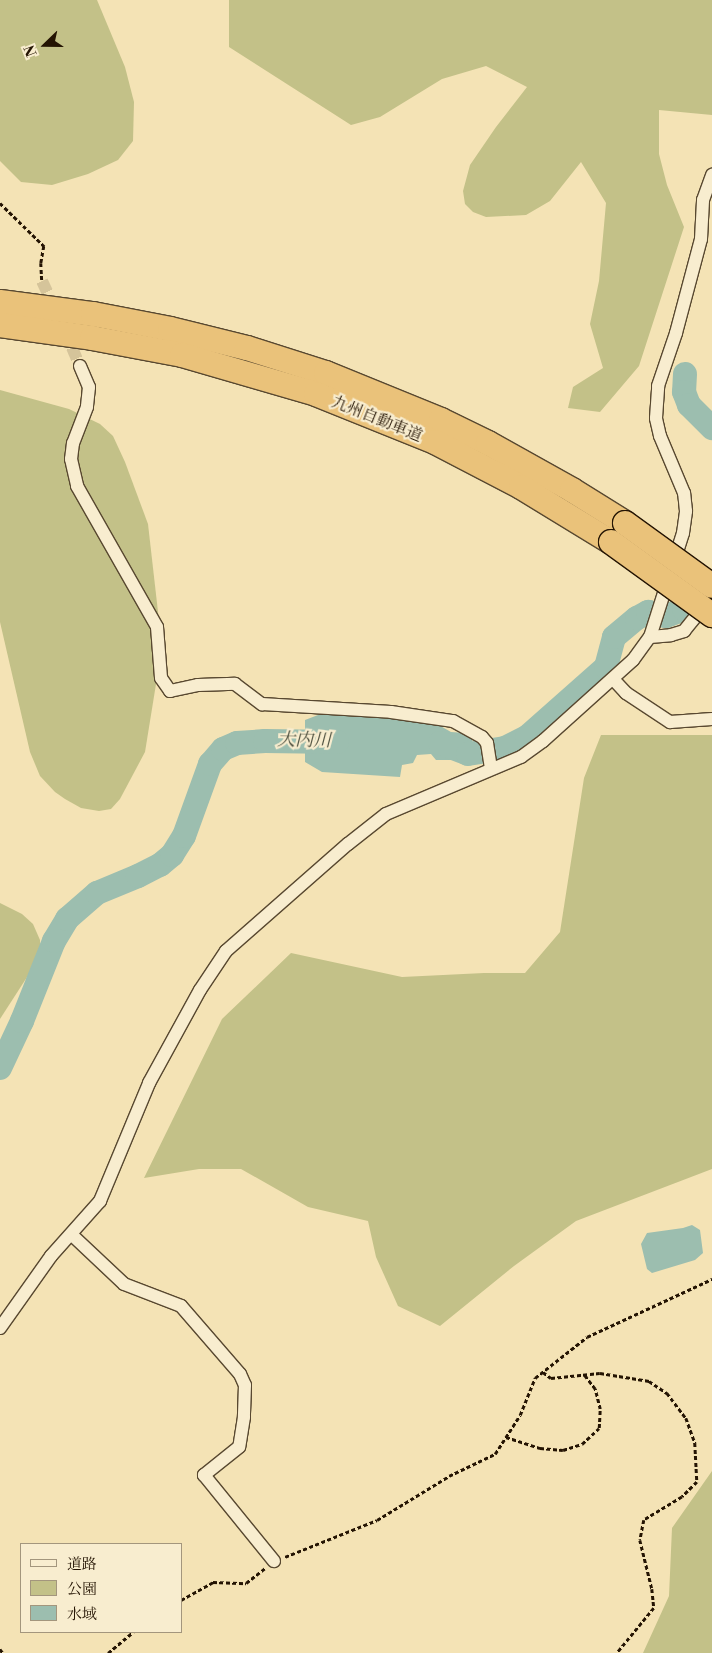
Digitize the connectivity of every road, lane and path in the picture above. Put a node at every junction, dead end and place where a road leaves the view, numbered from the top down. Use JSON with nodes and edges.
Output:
{"nodes":[{"id":1,"x":712,"y":176,"type":"edge"},
{"id":2,"x":0,"y":203,"type":"edge"},
{"id":3,"x":42,"y":281,"type":"tunnel mouth"},
{"id":4,"x":0,"y":302,"type":"edge"},
{"id":5,"x":0,"y":325,"type":"edge"},
{"id":6,"x":80,"y":366,"type":"tunnel mouth"},
{"id":7,"x":712,"y":586,"type":"edge"},
{"id":8,"x":712,"y":597,"type":"edge"},
{"id":9,"x":712,"y":615,"type":"edge"},
{"id":10,"x":650,"y":637,"type":"junction"},
{"id":11,"x":613,"y":679,"type":"junction"},
{"id":12,"x":712,"y":719,"type":"edge"},
{"id":13,"x":492,"y":768,"type":"junction"},
{"id":14,"x":72,"y":1235,"type":"junction"},
{"id":15,"x":712,"y":1280,"type":"edge"},
{"id":16,"x":0,"y":1328,"type":"edge"},
{"id":17,"x":543,"y":1372,"type":"junction"},
{"id":18,"x":584,"y":1375,"type":"junction"},
{"id":19,"x":506,"y":1437,"type":"junction"},
{"id":20,"x":274,"y":1561,"type":"junction"},
{"id":21,"x":182,"y":1599,"type":"edge"},
{"id":22,"x":132,"y":1633,"type":"edge"},
{"id":23,"x":0,"y":1649,"type":"edge"},
{"id":24,"x":4,"y":1653,"type":"edge"},
{"id":25,"x":108,"y":1653,"type":"edge"},
{"id":26,"x":616,"y":1653,"type":"edge"}],
"edges":[{"from":1,"to":10,"type":"street"},
{"from":2,"to":3,"type":"path"},
{"from":4,"to":7,"type":"highway","name":"九州自動車道","bridge":true},
{"from":5,"to":9,"type":"highway","name":"九州自動車道","bridge":true},
{"from":6,"to":13,"type":"street"},
{"from":8,"to":10,"type":"street"},
{"from":10,"to":11,"type":"street"},
{"from":11,"to":12,"type":"street"},
{"from":11,"to":13,"type":"street"},
{"from":13,"to":14,"type":"street"},
{"from":14,"to":16,"type":"street"},
{"from":14,"to":20,"type":"street"},
{"from":15,"to":17,"type":"path"},
{"from":17,"to":18,"type":"path"},
{"from":17,"to":19,"type":"path"},
{"from":18,"to":19,"type":"path"},
{"from":18,"to":26,"type":"path"},
{"from":19,"to":20,"type":"path"},
{"from":20,"to":21,"type":"path"},
{"from":22,"to":25,"type":"path"},
{"from":23,"to":24,"type":"path"}]}
